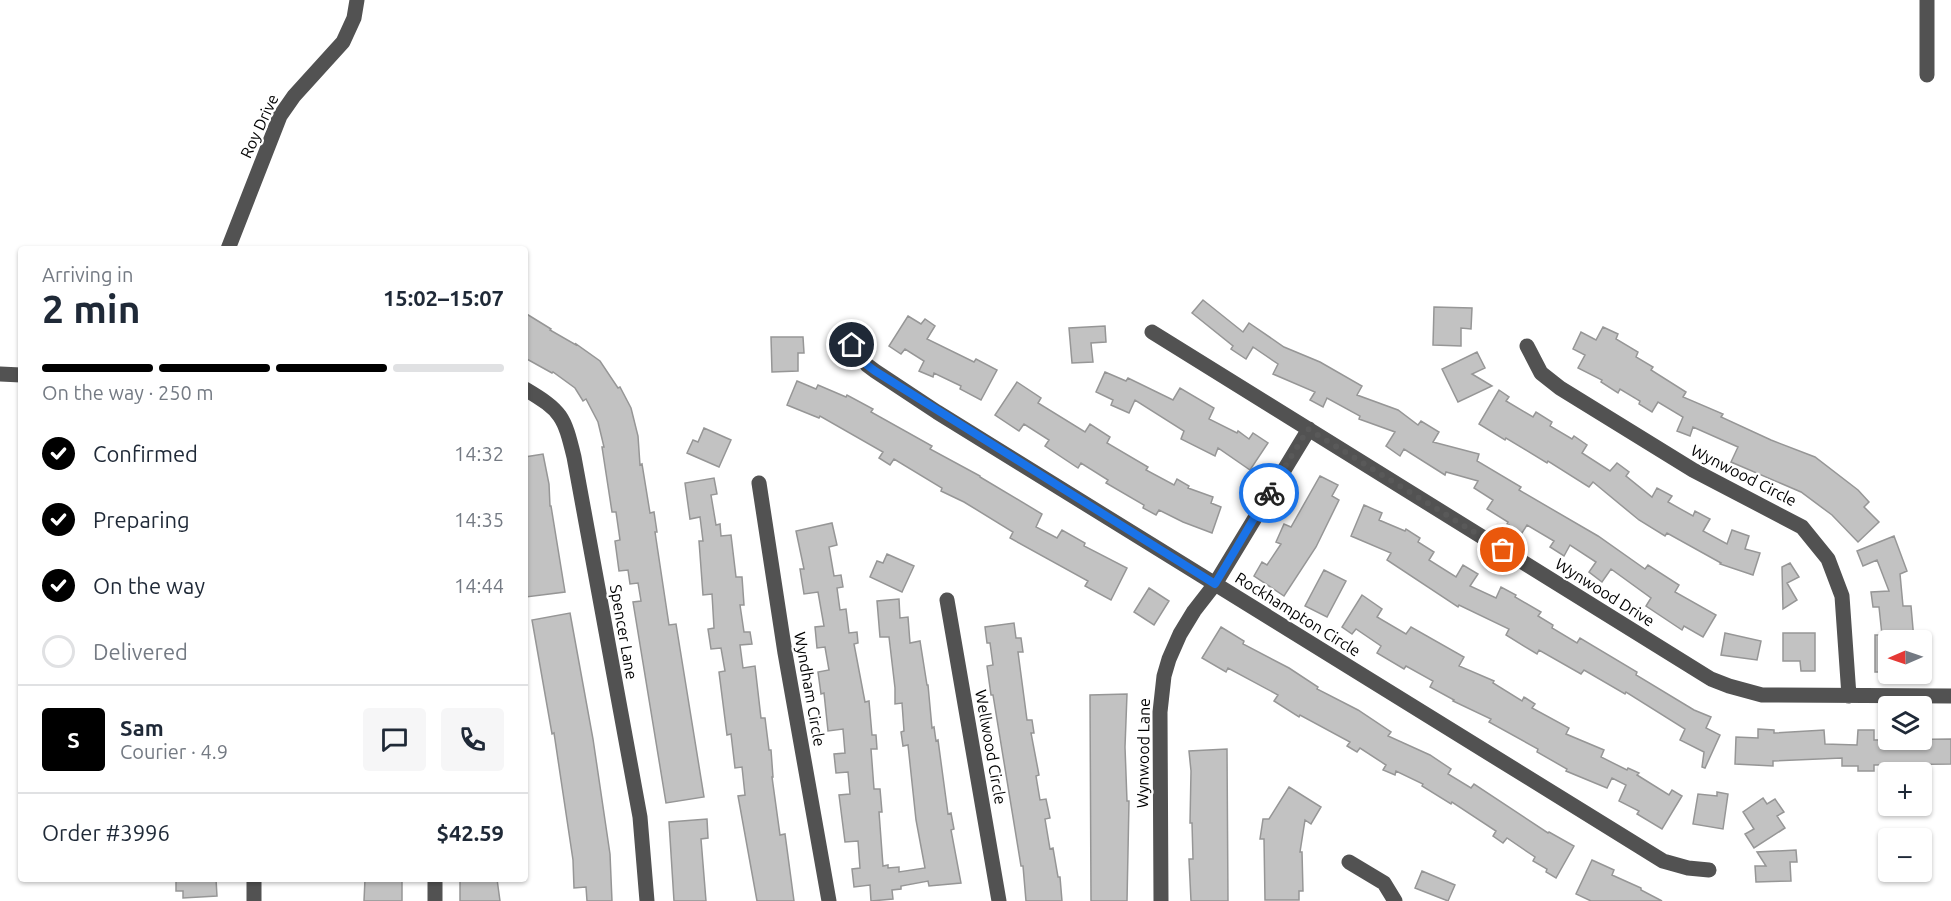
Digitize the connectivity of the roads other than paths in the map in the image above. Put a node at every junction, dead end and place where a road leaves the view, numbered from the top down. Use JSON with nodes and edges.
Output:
{"nodes":[{"id":1,"x":357,"y":0,"type":"edge"},
{"id":2,"x":1927,"y":0,"type":"edge"},
{"id":3,"x":1927,"y":75,"type":"dead end"},
{"id":4,"x":229,"y":246,"type":"edge"},
{"id":5,"x":1152,"y":332,"type":"dead end"},
{"id":6,"x":852,"y":345,"type":"dead end"},
{"id":7,"x":1527,"y":346,"type":"dead end"},
{"id":8,"x":0,"y":374,"type":"edge"},
{"id":9,"x":18,"y":375,"type":"edge"},
{"id":10,"x":528,"y":390,"type":"edge"},
{"id":11,"x":1308,"y":429,"type":"junction"},
{"id":12,"x":759,"y":483,"type":"dead end"},
{"id":13,"x":1215,"y":584,"type":"junction"},
{"id":14,"x":947,"y":600,"type":"dead end"},
{"id":15,"x":1849,"y":696,"type":"junction"},
{"id":16,"x":1951,"y":696,"type":"edge"},
{"id":17,"x":1349,"y":862,"type":"dead end"},
{"id":18,"x":1709,"y":870,"type":"dead end"},
{"id":19,"x":254,"y":882,"type":"edge"},
{"id":20,"x":435,"y":882,"type":"edge"},
{"id":21,"x":254,"y":901,"type":"edge"},
{"id":22,"x":435,"y":901,"type":"edge"},
{"id":23,"x":646,"y":901,"type":"edge"},
{"id":24,"x":829,"y":901,"type":"edge"},
{"id":25,"x":999,"y":901,"type":"edge"},
{"id":26,"x":1161,"y":901,"type":"edge"},
{"id":27,"x":1395,"y":901,"type":"edge"}],
"edges":[{"from":1,"to":4,"type":"street","name":"Roy Drive"},
{"from":2,"to":3,"type":"street"},
{"from":5,"to":11,"type":"street","name":"Wynwood Drive"},
{"from":6,"to":13,"type":"street","name":"Rockhampton Circle"},
{"from":7,"to":15,"type":"street","name":"Wynwood Circle"},
{"from":8,"to":9,"type":"street"},
{"from":10,"to":23,"type":"street","name":"Spencer Lane"},
{"from":11,"to":13,"type":"street","name":"Wynwood Lane"},
{"from":11,"to":15,"type":"street","name":"Wynwood Drive"},
{"from":12,"to":24,"type":"street","name":"Wyndham Circle"},
{"from":13,"to":18,"type":"street","name":"Rockhampton Circle"},
{"from":13,"to":26,"type":"street","name":"Wynwood Lane"},
{"from":14,"to":25,"type":"street","name":"Wellwood Circle"},
{"from":15,"to":16,"type":"street","name":"Wynwood Drive"},
{"from":17,"to":27,"type":"street"},
{"from":19,"to":21,"type":"street"},
{"from":20,"to":22,"type":"street"}]}
